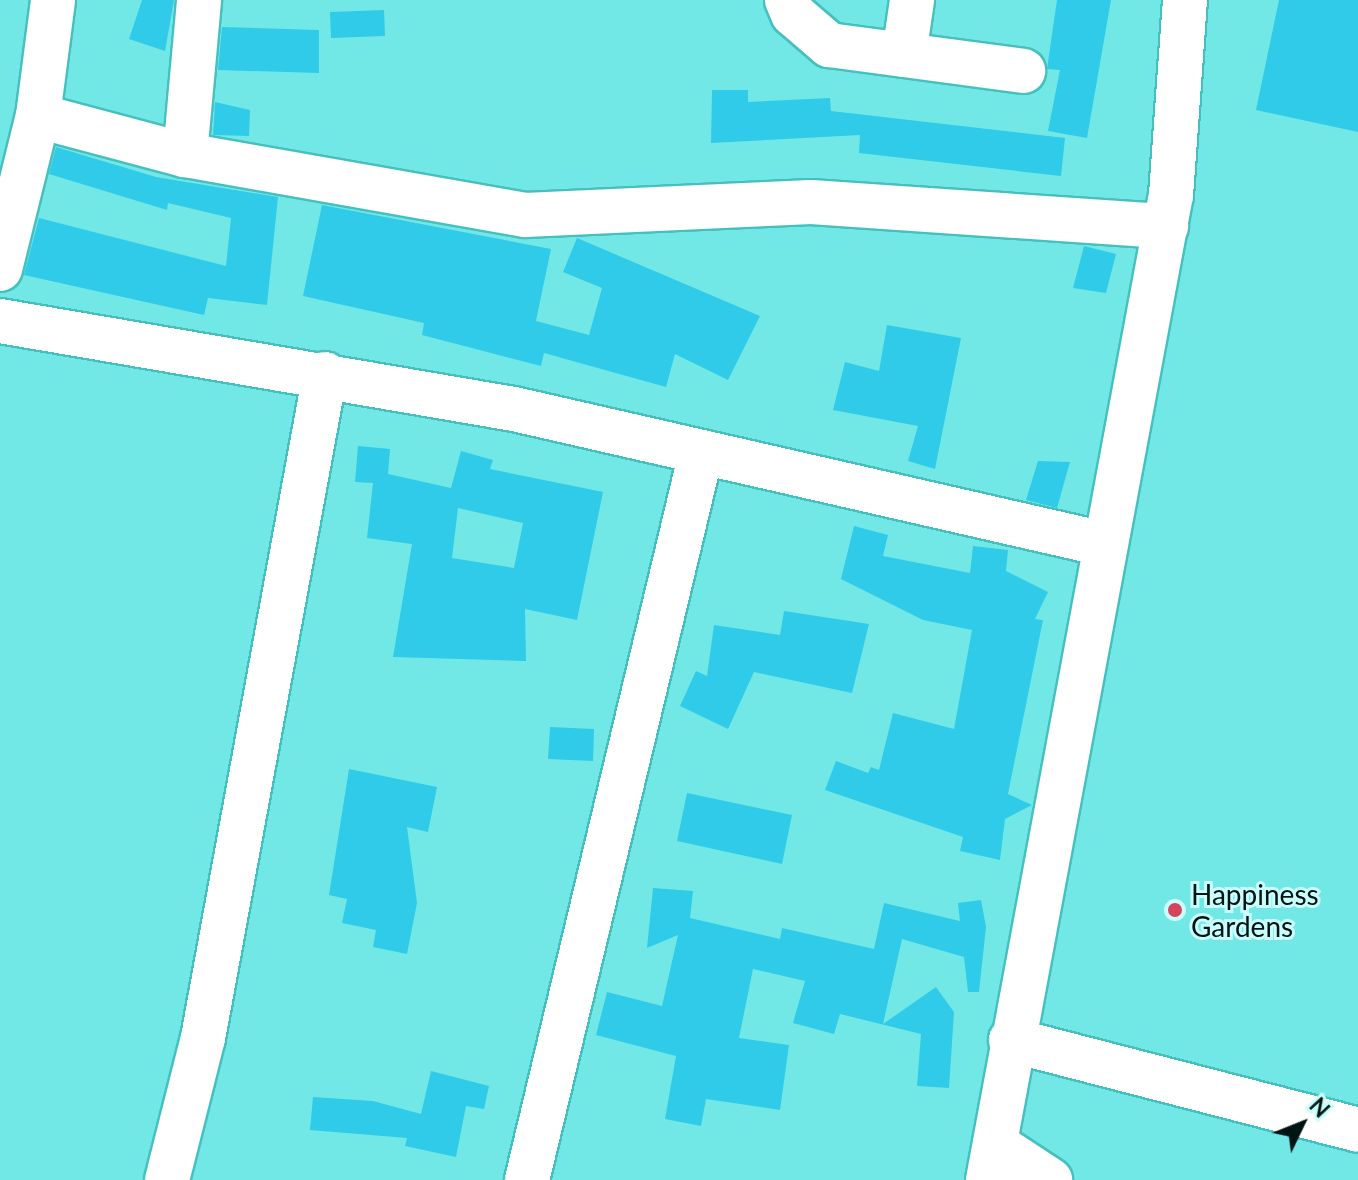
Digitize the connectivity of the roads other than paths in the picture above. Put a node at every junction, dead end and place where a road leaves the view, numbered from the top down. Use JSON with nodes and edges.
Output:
{"nodes":[{"id":1,"x":53,"y":0,"type":"edge"},
{"id":2,"x":199,"y":0,"type":"edge"},
{"id":3,"x":787,"y":0,"type":"edge"},
{"id":4,"x":912,"y":0,"type":"edge"},
{"id":5,"x":1185,"y":0,"type":"edge"},
{"id":6,"x":904,"y":55,"type":"junction"},
{"id":7,"x":1023,"y":71,"type":"dead end"},
{"id":8,"x":38,"y":116,"type":"junction"},
{"id":9,"x":185,"y":155,"type":"junction"},
{"id":10,"x":1166,"y":226,"type":"junction"},
{"id":11,"x":0,"y":269,"type":"edge"},
{"id":12,"x":0,"y":321,"type":"edge"},
{"id":13,"x":325,"y":374,"type":"junction"},
{"id":14,"x":701,"y":453,"type":"junction"},
{"id":15,"x":1104,"y":544,"type":"junction"},
{"id":16,"x":1011,"y":1040,"type":"junction"},
{"id":17,"x":1358,"y":1130,"type":"edge"},
{"id":18,"x":992,"y":1162,"type":"edge"},
{"id":19,"x":167,"y":1180,"type":"edge"},
{"id":20,"x":527,"y":1180,"type":"edge"},
{"id":21,"x":1050,"y":1180,"type":"edge"}],
"edges":[{"from":1,"to":8,"type":"street"},
{"from":2,"to":9,"type":"street"},
{"from":3,"to":6,"type":"street"},
{"from":4,"to":6,"type":"street"},
{"from":5,"to":10,"type":"street"},
{"from":6,"to":7,"type":"street"},
{"from":8,"to":9,"type":"street"},
{"from":8,"to":11,"type":"street"},
{"from":9,"to":10,"type":"street"},
{"from":10,"to":15,"type":"street"},
{"from":12,"to":13,"type":"street"},
{"from":13,"to":14,"type":"street"},
{"from":13,"to":19,"type":"street"},
{"from":14,"to":15,"type":"street"},
{"from":14,"to":20,"type":"street"},
{"from":15,"to":16,"type":"street"},
{"from":16,"to":17,"type":"street"},
{"from":16,"to":18,"type":"street"},
{"from":18,"to":21,"type":"street"}]}
